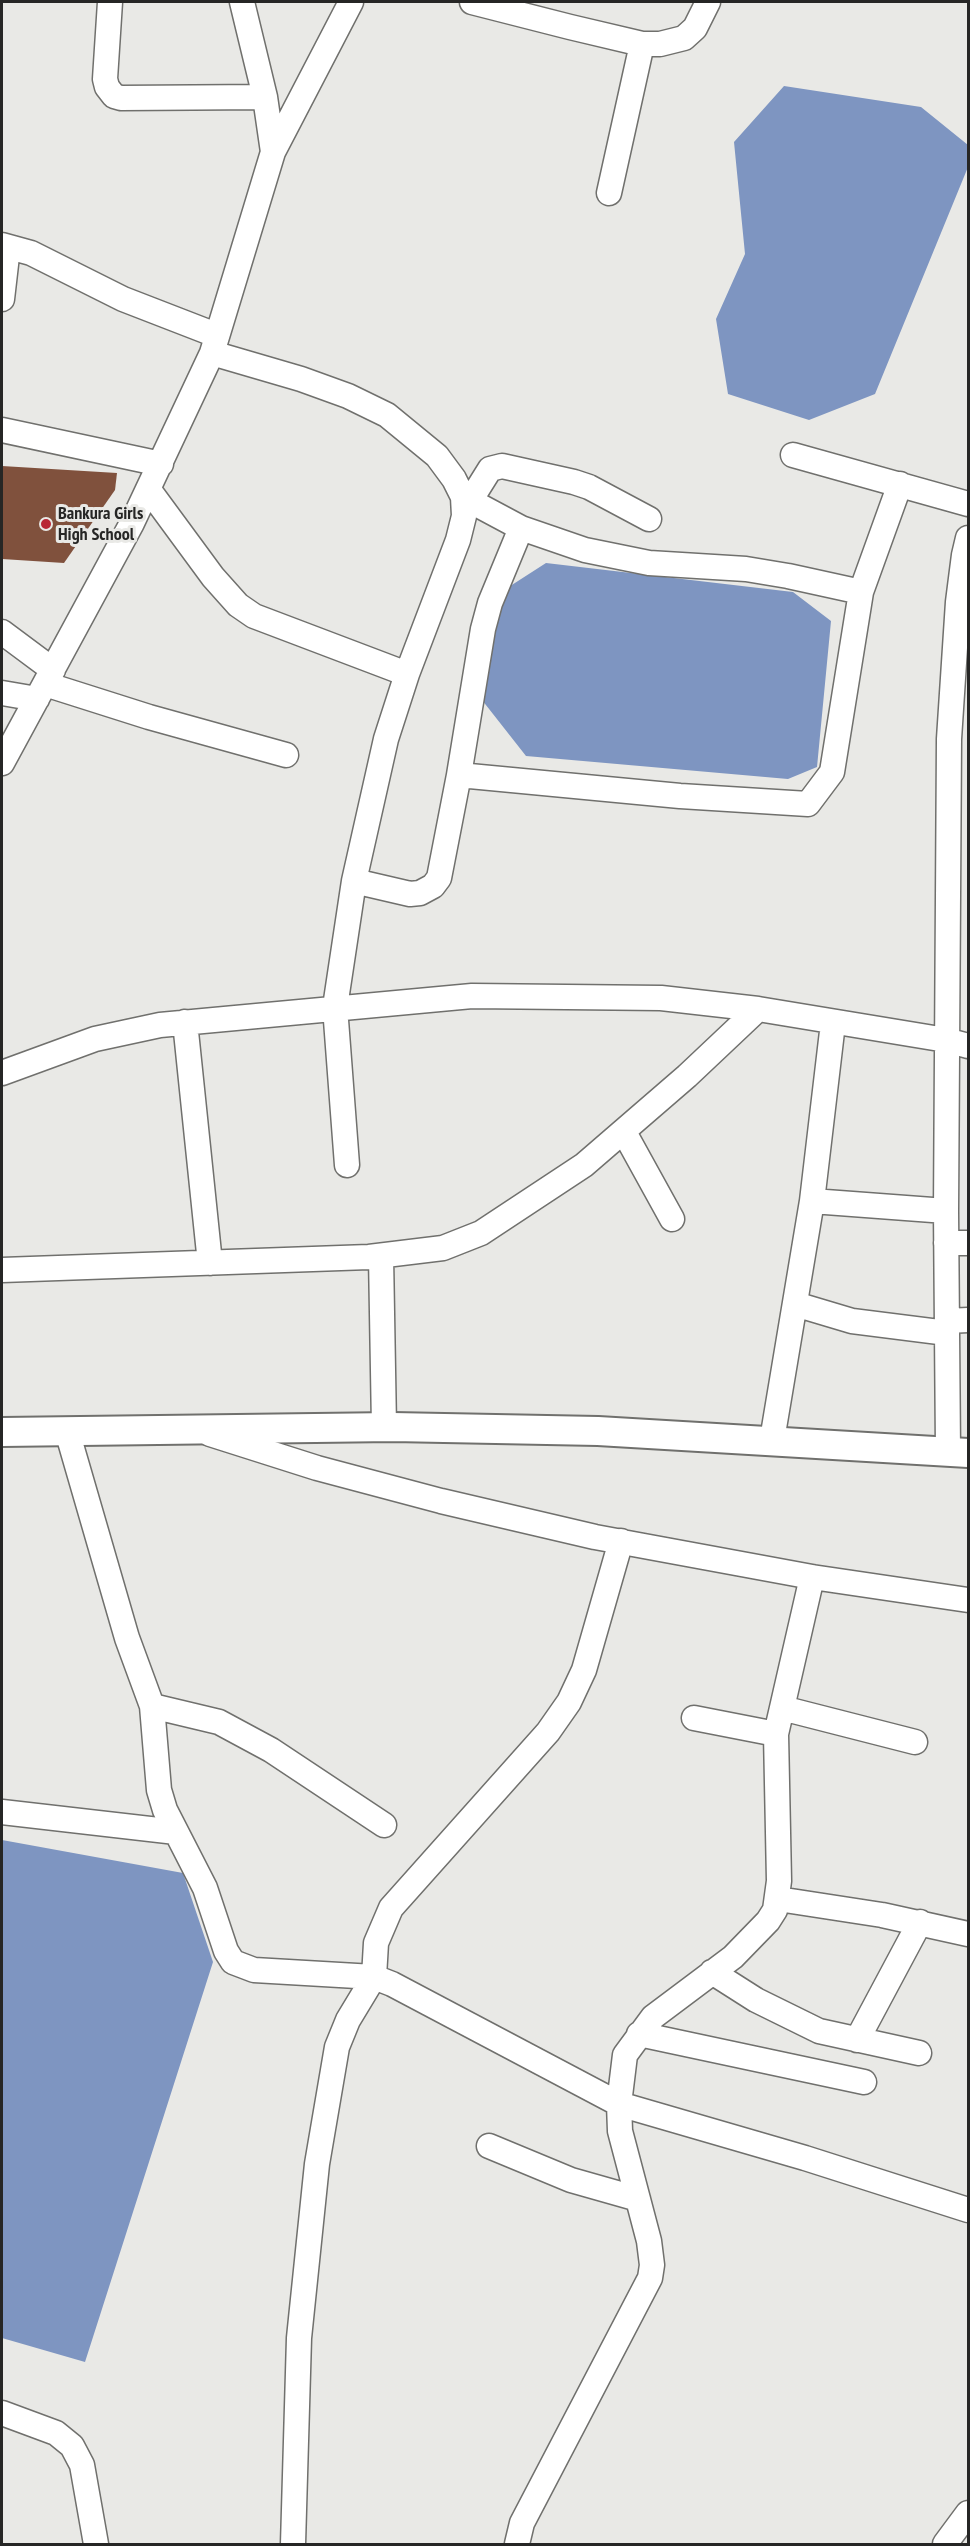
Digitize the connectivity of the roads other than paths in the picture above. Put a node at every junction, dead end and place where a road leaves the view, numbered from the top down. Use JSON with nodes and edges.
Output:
{"nodes":[{"id":1,"x":110,"y":2,"type":"edge"},
{"id":2,"x":242,"y":2,"type":"edge"},
{"id":3,"x":351,"y":2,"type":"edge"},
{"id":4,"x":472,"y":2,"type":"edge"},
{"id":5,"x":708,"y":2,"type":"edge"},
{"id":6,"x":642,"y":44,"type":"junction"},
{"id":7,"x":265,"y":97,"type":"junction"},
{"id":8,"x":273,"y":152,"type":"junction"},
{"id":9,"x":609,"y":193,"type":"dead end"},
{"id":10,"x":5,"y":246,"type":"edge"},
{"id":11,"x":2,"y":299,"type":"edge"},
{"id":12,"x":214,"y":344,"type":"junction"},
{"id":13,"x":2,"y":430,"type":"edge"},
{"id":14,"x":793,"y":455,"type":"dead end"},
{"id":15,"x":161,"y":464,"type":"junction"},
{"id":16,"x":900,"y":484,"type":"junction"},
{"id":17,"x":149,"y":490,"type":"junction"},
{"id":18,"x":467,"y":499,"type":"junction"},
{"id":19,"x":969,"y":504,"type":"edge"},
{"id":20,"x":649,"y":519,"type":"dead end"},
{"id":21,"x":521,"y":528,"type":"junction"},
{"id":22,"x":969,"y":538,"type":"edge"},
{"id":23,"x":861,"y":592,"type":"junction"},
{"id":24,"x":2,"y":632,"type":"edge"},
{"id":25,"x":407,"y":674,"type":"junction"},
{"id":26,"x":45,"y":684,"type":"junction"},
{"id":27,"x":2,"y":693,"type":"edge"},
{"id":28,"x":959,"y":740,"type":"edge"},
{"id":29,"x":5,"y":748,"type":"edge"},
{"id":30,"x":286,"y":755,"type":"dead end"},
{"id":31,"x":459,"y":775,"type":"junction"},
{"id":32,"x":958,"y":848,"type":"edge"},
{"id":33,"x":354,"y":881,"type":"junction"},
{"id":34,"x":335,"y":1007,"type":"junction"},
{"id":35,"x":758,"y":1009,"type":"junction"},
{"id":36,"x":185,"y":1022,"type":"junction"},
{"id":37,"x":833,"y":1023,"type":"junction"},
{"id":38,"x":957,"y":1043,"type":"edge"},
{"id":39,"x":2,"y":1073,"type":"edge"},
{"id":40,"x":624,"y":1132,"type":"junction"},
{"id":41,"x":347,"y":1165,"type":"dead end"},
{"id":42,"x":812,"y":1201,"type":"junction"},
{"id":43,"x":946,"y":1211,"type":"junction"},
{"id":44,"x":672,"y":1219,"type":"dead end"},
{"id":45,"x":957,"y":1243,"type":"edge"},
{"id":46,"x":381,"y":1256,"type":"junction"},
{"id":47,"x":210,"y":1263,"type":"junction"},
{"id":48,"x":2,"y":1270,"type":"edge"},
{"id":49,"x":795,"y":1304,"type":"junction"},
{"id":50,"x":954,"y":1325,"type":"edge"},
{"id":51,"x":384,"y":1427,"type":"junction"},
{"id":52,"x":194,"y":1428,"type":"junction"},
{"id":53,"x":66,"y":1431,"type":"junction"},
{"id":54,"x":2,"y":1432,"type":"edge"},
{"id":55,"x":772,"y":1440,"type":"junction"},
{"id":56,"x":958,"y":1452,"type":"edge"},
{"id":57,"x":621,"y":1541,"type":"junction"},
{"id":58,"x":812,"y":1577,"type":"junction"},
{"id":59,"x":969,"y":1599,"type":"edge"},
{"id":60,"x":152,"y":1706,"type":"junction"},
{"id":61,"x":782,"y":1708,"type":"junction"},
{"id":62,"x":694,"y":1718,"type":"dead end"},
{"id":63,"x":776,"y":1734,"type":"junction"},
{"id":64,"x":915,"y":1742,"type":"dead end"},
{"id":65,"x":2,"y":1812,"type":"edge"},
{"id":66,"x":384,"y":1825,"type":"dead end"},
{"id":67,"x":176,"y":1832,"type":"junction"},
{"id":68,"x":778,"y":1899,"type":"junction"},
{"id":69,"x":920,"y":1922,"type":"junction"},
{"id":70,"x":969,"y":1934,"type":"edge"},
{"id":71,"x":712,"y":1972,"type":"junction"},
{"id":72,"x":374,"y":1977,"type":"junction"},
{"id":73,"x":639,"y":2034,"type":"junction"},
{"id":74,"x":857,"y":2040,"type":"junction"},
{"id":75,"x":919,"y":2053,"type":"dead end"},
{"id":76,"x":864,"y":2082,"type":"dead end"},
{"id":77,"x":619,"y":2104,"type":"junction"},
{"id":78,"x":489,"y":2146,"type":"dead end"},
{"id":79,"x":638,"y":2199,"type":"junction"},
{"id":80,"x":969,"y":2210,"type":"edge"},
{"id":81,"x":2,"y":2413,"type":"edge"},
{"id":82,"x":969,"y":2513,"type":"edge"},
{"id":83,"x":96,"y":2544,"type":"edge"},
{"id":84,"x":293,"y":2544,"type":"edge"},
{"id":85,"x":517,"y":2544,"type":"edge"},
{"id":86,"x":945,"y":2544,"type":"edge"}],
"edges":[{"from":1,"to":7,"type":"street"},
{"from":2,"to":7,"type":"street"},
{"from":3,"to":8,"type":"street"},
{"from":4,"to":6,"type":"street"},
{"from":5,"to":6,"type":"street"},
{"from":6,"to":9,"type":"street"},
{"from":7,"to":8,"type":"street"},
{"from":8,"to":12,"type":"street"},
{"from":10,"to":11,"type":"street"},
{"from":10,"to":12,"type":"street"},
{"from":12,"to":15,"type":"street"},
{"from":12,"to":18,"type":"street"},
{"from":13,"to":15,"type":"street"},
{"from":14,"to":16,"type":"street"},
{"from":15,"to":17,"type":"street"},
{"from":16,"to":19,"type":"street"},
{"from":16,"to":23,"type":"street"},
{"from":17,"to":25,"type":"street"},
{"from":17,"to":26,"type":"street"},
{"from":18,"to":20,"type":"street"},
{"from":18,"to":21,"type":"street"},
{"from":18,"to":25,"type":"street"},
{"from":21,"to":23,"type":"street"},
{"from":21,"to":31,"type":"street"},
{"from":22,"to":28,"type":"street"},
{"from":23,"to":31,"type":"street"},
{"from":24,"to":26,"type":"street"},
{"from":25,"to":33,"type":"street"},
{"from":26,"to":27,"type":"street"},
{"from":26,"to":29,"type":"street"},
{"from":26,"to":30,"type":"street"},
{"from":28,"to":32,"type":"street"},
{"from":31,"to":33,"type":"street"},
{"from":32,"to":38,"type":"street"},
{"from":33,"to":34,"type":"street"},
{"from":34,"to":35,"type":"street"},
{"from":34,"to":36,"type":"street"},
{"from":34,"to":41,"type":"street"},
{"from":35,"to":37,"type":"street"},
{"from":35,"to":40,"type":"street"},
{"from":36,"to":39,"type":"street"},
{"from":36,"to":47,"type":"street"},
{"from":37,"to":38,"type":"street"},
{"from":37,"to":42,"type":"street"},
{"from":38,"to":43,"type":"street"},
{"from":40,"to":44,"type":"street"},
{"from":40,"to":46,"type":"street"},
{"from":42,"to":43,"type":"street"},
{"from":42,"to":49,"type":"street"},
{"from":43,"to":45,"type":"street"},
{"from":45,"to":50,"type":"street"},
{"from":46,"to":47,"type":"street"},
{"from":46,"to":51,"type":"street"},
{"from":47,"to":48,"type":"street"},
{"from":49,"to":50,"type":"street"},
{"from":49,"to":55,"type":"street"},
{"from":50,"to":56,"type":"street"},
{"from":51,"to":52,"type":"street"},
{"from":51,"to":55,"type":"street"},
{"from":52,"to":53,"type":"street"},
{"from":52,"to":57,"type":"street"},
{"from":53,"to":54,"type":"street"},
{"from":53,"to":60,"type":"street"},
{"from":55,"to":56,"type":"street"},
{"from":57,"to":58,"type":"street"},
{"from":57,"to":72,"type":"street"},
{"from":58,"to":59,"type":"street"},
{"from":58,"to":61,"type":"street"},
{"from":60,"to":66,"type":"street"},
{"from":60,"to":67,"type":"street"},
{"from":61,"to":63,"type":"street"},
{"from":61,"to":64,"type":"street"},
{"from":62,"to":63,"type":"street"},
{"from":63,"to":68,"type":"street"},
{"from":65,"to":67,"type":"street"},
{"from":67,"to":72,"type":"street"},
{"from":68,"to":69,"type":"street"},
{"from":68,"to":71,"type":"street"},
{"from":69,"to":70,"type":"street"},
{"from":69,"to":74,"type":"street"},
{"from":71,"to":73,"type":"street"},
{"from":71,"to":74,"type":"street"},
{"from":72,"to":77,"type":"street"},
{"from":72,"to":84,"type":"street"},
{"from":73,"to":76,"type":"street"},
{"from":73,"to":77,"type":"street"},
{"from":74,"to":75,"type":"street"},
{"from":77,"to":79,"type":"street"},
{"from":77,"to":80,"type":"street"},
{"from":78,"to":79,"type":"street"},
{"from":79,"to":85,"type":"street"},
{"from":81,"to":83,"type":"street"},
{"from":82,"to":86,"type":"street"}]}
